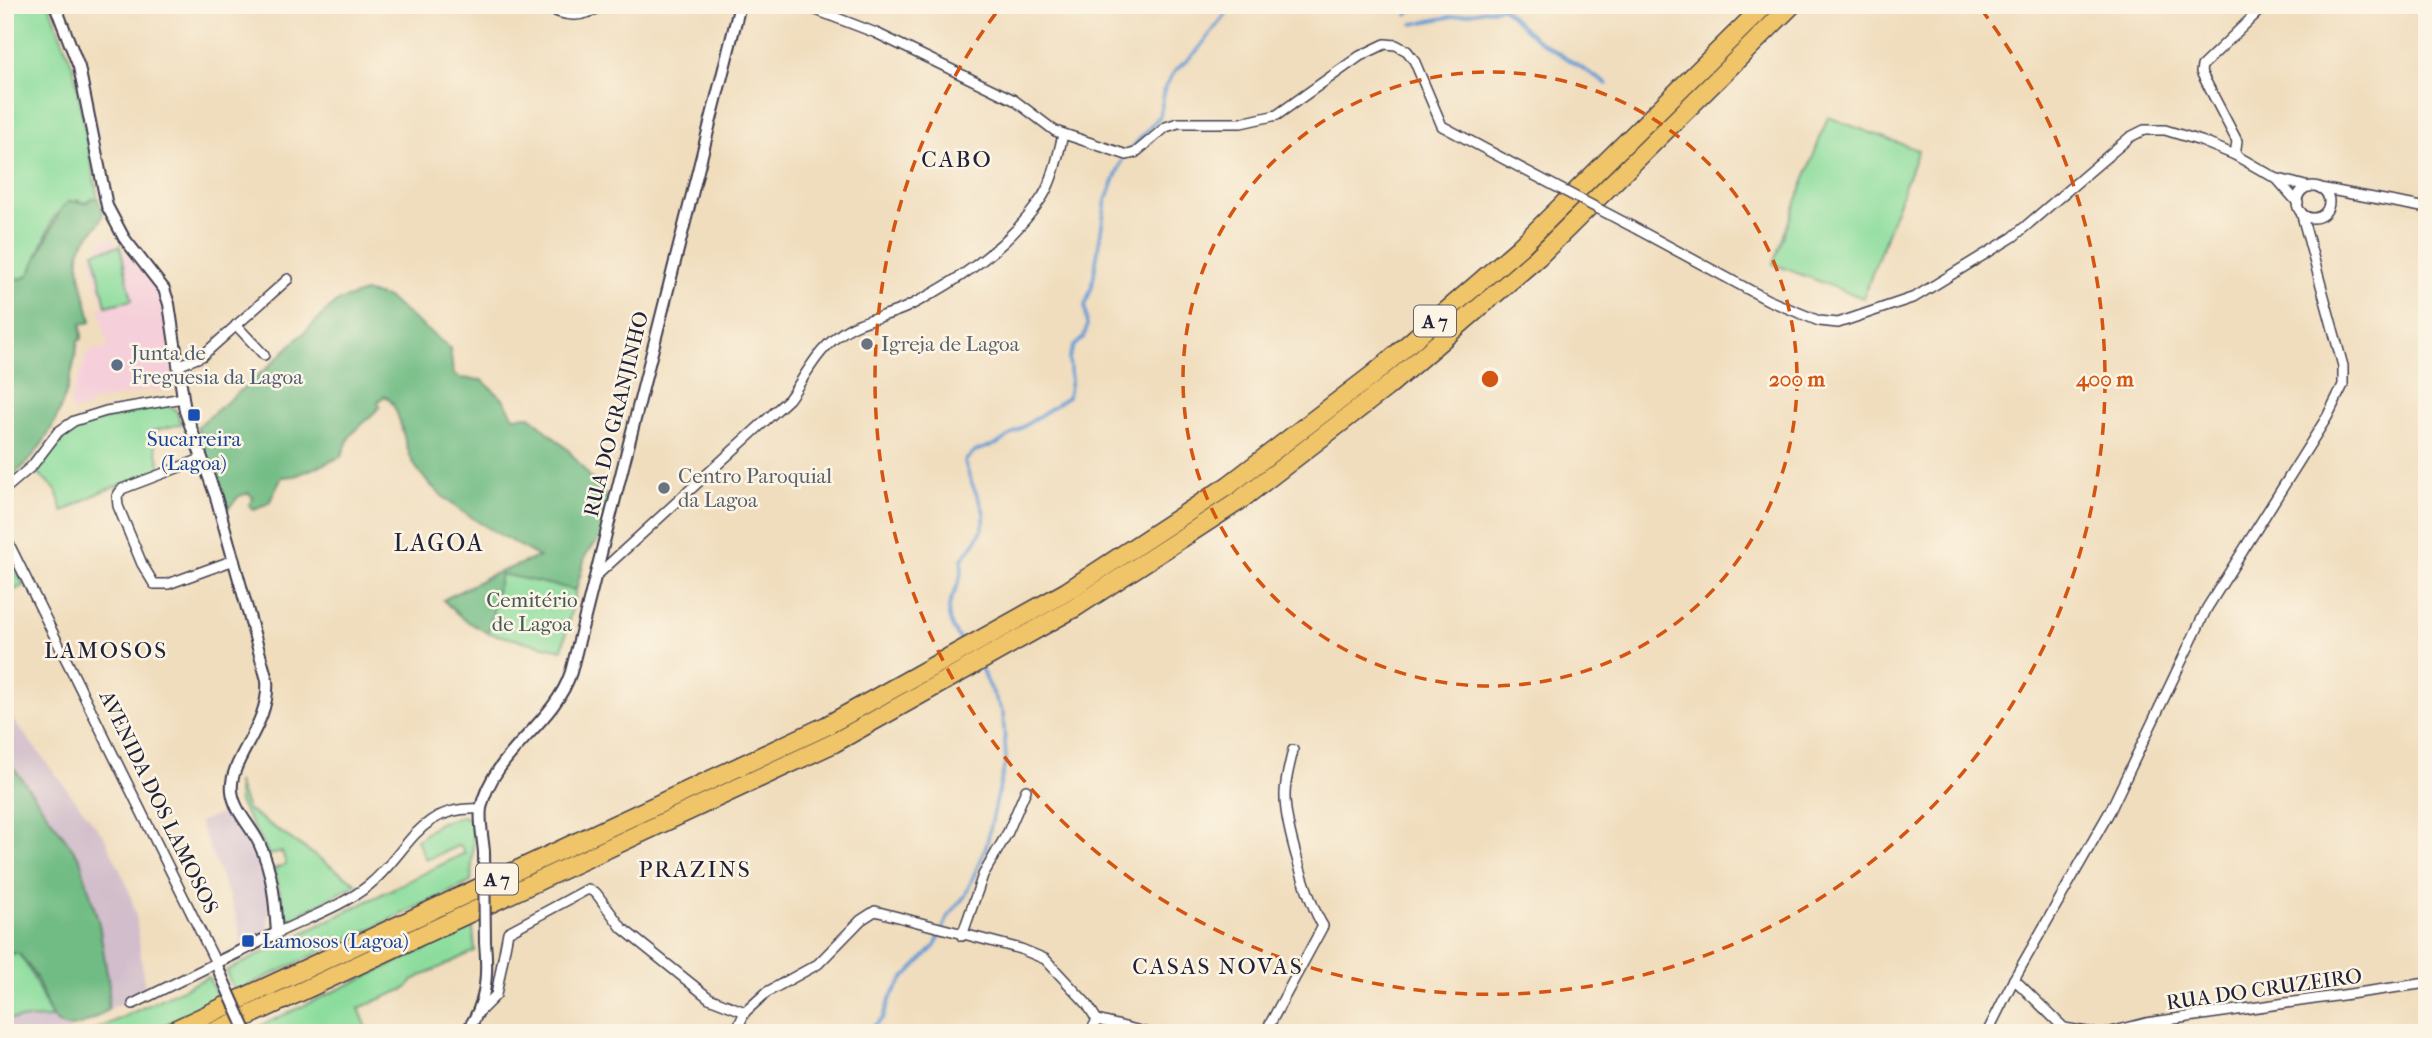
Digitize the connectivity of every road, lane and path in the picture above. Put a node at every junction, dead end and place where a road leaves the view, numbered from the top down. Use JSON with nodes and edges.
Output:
{"nodes":[{"id":1,"x":55,"y":5,"type":"edge"},
{"id":2,"x":543,"y":5,"type":"edge"},
{"id":3,"x":603,"y":5,"type":"edge"},
{"id":4,"x":740,"y":5,"type":"edge"},
{"id":5,"x":803,"y":5,"type":"edge"},
{"id":6,"x":1765,"y":5,"type":"edge"},
{"id":7,"x":1792,"y":5,"type":"edge"},
{"id":8,"x":2265,"y":5,"type":"edge"},
{"id":9,"x":1063,"y":135,"type":"junction"},
{"id":10,"x":2235,"y":155,"type":"junction"},
{"id":11,"x":2277,"y":179,"type":"junction"},
{"id":12,"x":2315,"y":188,"type":"junction"},
{"id":13,"x":2352,"y":193,"type":"junction"},
{"id":14,"x":2299,"y":207,"type":"junction"},
{"id":15,"x":2427,"y":208,"type":"edge"},
{"id":16,"x":2326,"y":211,"type":"junction"},
{"id":17,"x":2311,"y":243,"type":"junction"},
{"id":18,"x":288,"y":279,"type":"dead end"},
{"id":19,"x":236,"y":325,"type":"junction"},
{"id":20,"x":264,"y":355,"type":"dead end"},
{"id":21,"x":180,"y":365,"type":"junction"},
{"id":22,"x":183,"y":397,"type":"junction"},
{"id":23,"x":201,"y":459,"type":"junction"},
{"id":24,"x":5,"y":489,"type":"edge"},
{"id":25,"x":5,"y":537,"type":"edge"},
{"id":26,"x":9,"y":553,"type":"edge"},
{"id":27,"x":234,"y":559,"type":"junction"},
{"id":28,"x":596,"y":576,"type":"junction"},
{"id":29,"x":1071,"y":599,"type":"junction"},
{"id":30,"x":1293,"y":750,"type":"dead end"},
{"id":31,"x":1026,"y":790,"type":"dead end"},
{"id":32,"x":481,"y":809,"type":"junction"},
{"id":33,"x":277,"y":933,"type":"junction"},
{"id":34,"x":962,"y":936,"type":"junction"},
{"id":35,"x":218,"y":968,"type":"junction"},
{"id":36,"x":2014,"y":979,"type":"junction"},
{"id":37,"x":2427,"y":983,"type":"edge"},
{"id":38,"x":133,"y":1004,"type":"dead end"},
{"id":39,"x":480,"y":1011,"type":"junction"},
{"id":40,"x":746,"y":1012,"type":"junction"},
{"id":41,"x":1097,"y":1020,"type":"junction"},
{"id":42,"x":168,"y":1033,"type":"edge"},
{"id":43,"x":212,"y":1033,"type":"edge"},
{"id":44,"x":247,"y":1033,"type":"edge"},
{"id":45,"x":464,"y":1033,"type":"edge"},
{"id":46,"x":735,"y":1033,"type":"edge"},
{"id":47,"x":1090,"y":1033,"type":"edge"},
{"id":48,"x":1149,"y":1033,"type":"edge"},
{"id":49,"x":1265,"y":1033,"type":"edge"},
{"id":50,"x":1987,"y":1033,"type":"edge"},
{"id":51,"x":2092,"y":1033,"type":"edge"},
{"id":52,"x":2107,"y":1033,"type":"edge"}],
"edges":[{"from":1,"to":21,"type":"street"},
{"from":2,"to":3,"type":"street"},
{"from":4,"to":28,"type":"street","name":"RUA DO GRANJINHO"},
{"from":5,"to":9,"type":"street"},
{"from":6,"to":29,"type":"highway","number":"A 7"},
{"from":7,"to":29,"type":"highway","number":"A 7"},
{"from":8,"to":10,"type":"street"},
{"from":9,"to":10,"type":"street","bridge":true},
{"from":9,"to":28,"type":"street"},
{"from":10,"to":11,"type":"street"},
{"from":11,"to":12,"type":"street"},
{"from":11,"to":14,"type":"street"},
{"from":12,"to":13,"type":"street"},
{"from":12,"to":14,"type":"street"},
{"from":12,"to":16,"type":"street"},
{"from":13,"to":15,"type":"street"},
{"from":13,"to":16,"type":"street"},
{"from":14,"to":16,"type":"street"},
{"from":14,"to":17,"type":"street"},
{"from":16,"to":17,"type":"street"},
{"from":17,"to":36,"type":"street"},
{"from":18,"to":19,"type":"street"},
{"from":19,"to":20,"type":"street"},
{"from":19,"to":21,"type":"street"},
{"from":21,"to":22,"type":"street"},
{"from":22,"to":23,"type":"street"},
{"from":22,"to":24,"type":"street"},
{"from":23,"to":27,"type":"street"},
{"from":23,"to":27,"type":"street"},
{"from":25,"to":26,"type":"street","name":"AVENIDA DOS LAMOSOS"},
{"from":26,"to":35,"type":"street","name":"AVENIDA DOS LAMOSOS"},
{"from":27,"to":33,"type":"street"},
{"from":28,"to":32,"type":"street","name":"RUA DO GRANJINHO"},
{"from":29,"to":42,"type":"highway","number":"A 7"},
{"from":29,"to":43,"type":"highway","number":"A 7"},
{"from":30,"to":49,"type":"street"},
{"from":31,"to":34,"type":"street"},
{"from":32,"to":33,"type":"street"},
{"from":32,"to":39,"type":"street","bridge":true},
{"from":33,"to":35,"type":"street"},
{"from":34,"to":40,"type":"street"},
{"from":34,"to":41,"type":"street"},
{"from":35,"to":38,"type":"street"},
{"from":35,"to":44,"type":"street","bridge":true},
{"from":36,"to":50,"type":"street"},
{"from":36,"to":51,"type":"street"},
{"from":37,"to":52,"type":"street","name":"RUA DO CRUZEIRO"},
{"from":39,"to":40,"type":"street"},
{"from":39,"to":45,"type":"street"},
{"from":40,"to":46,"type":"street"},
{"from":41,"to":47,"type":"street"},
{"from":41,"to":48,"type":"street"}]}
